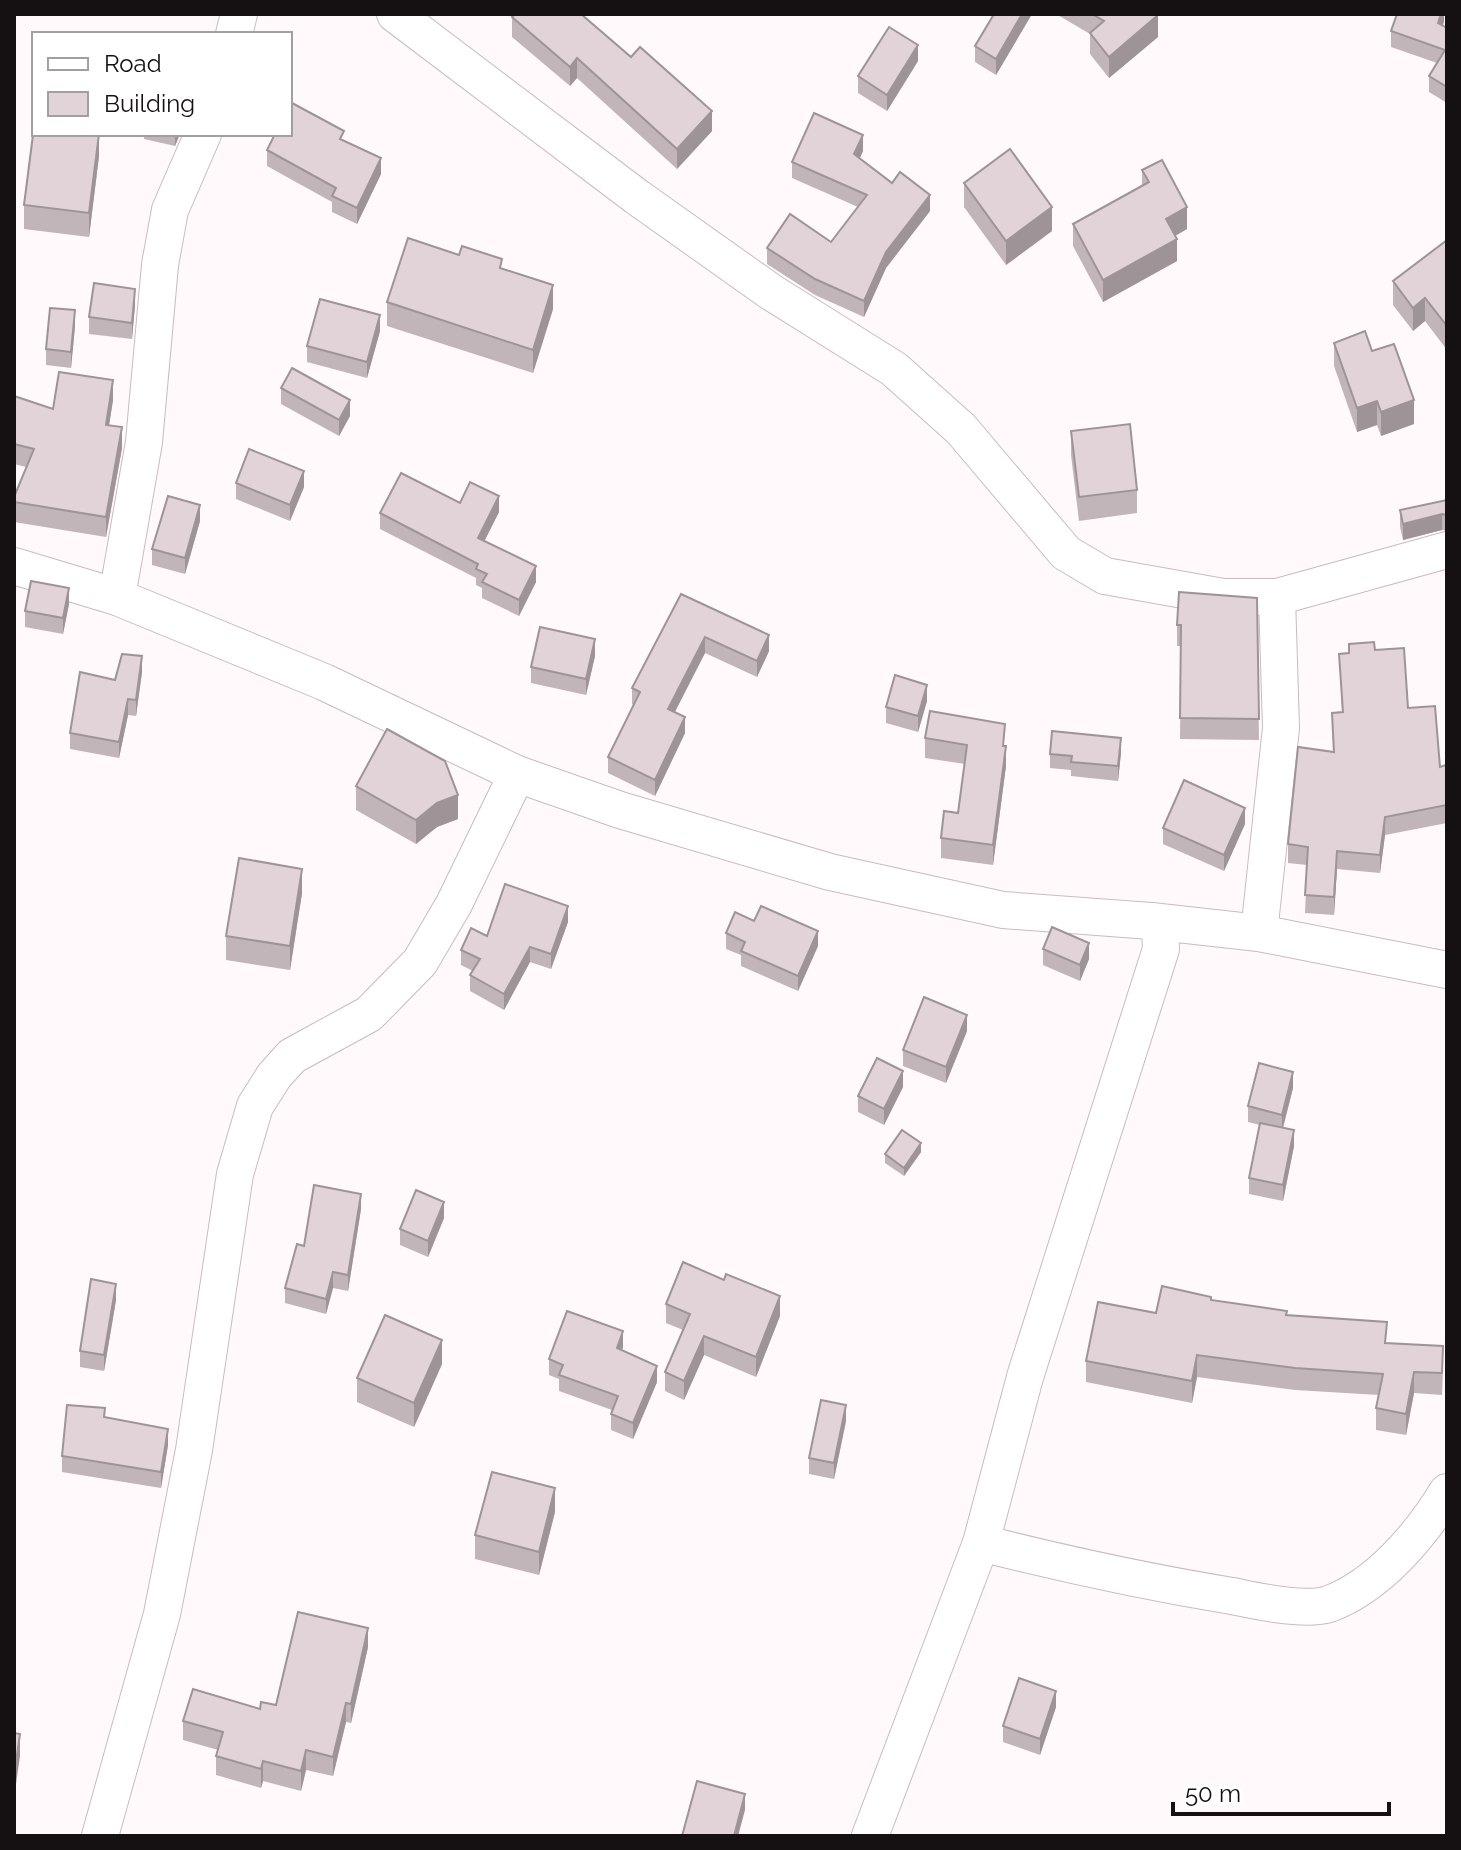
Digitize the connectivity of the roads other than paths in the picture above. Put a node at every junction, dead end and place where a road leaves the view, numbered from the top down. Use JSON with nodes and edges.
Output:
{"nodes":[{"id":1,"x":395,"y":14,"type":"edge"},
{"id":2,"x":202,"y":136,"type":"edge"},
{"id":3,"x":1447,"y":550,"type":"edge"},
{"id":4,"x":14,"y":566,"type":"edge"},
{"id":5,"x":117,"y":597,"type":"junction"},
{"id":6,"x":1277,"y":597,"type":"junction"},
{"id":7,"x":517,"y":774,"type":"junction"},
{"id":8,"x":1151,"y":921,"type":"junction"},
{"id":9,"x":1259,"y":933,"type":"junction"},
{"id":10,"x":1447,"y":970,"type":"edge"},
{"id":11,"x":1447,"y":1492,"type":"edge"},
{"id":12,"x":981,"y":1543,"type":"junction"},
{"id":13,"x":100,"y":1836,"type":"edge"},
{"id":14,"x":870,"y":1836,"type":"edge"}],
"edges":[{"from":1,"to":6,"type":"street"},
{"from":2,"to":5,"type":"street"},
{"from":3,"to":6,"type":"street"},
{"from":4,"to":5,"type":"street"},
{"from":5,"to":7,"type":"street"},
{"from":6,"to":9,"type":"street"},
{"from":7,"to":8,"type":"street"},
{"from":7,"to":13,"type":"street"},
{"from":8,"to":9,"type":"street"},
{"from":8,"to":12,"type":"street"},
{"from":9,"to":10,"type":"street"},
{"from":11,"to":12,"type":"street"},
{"from":12,"to":14,"type":"street"}]}
